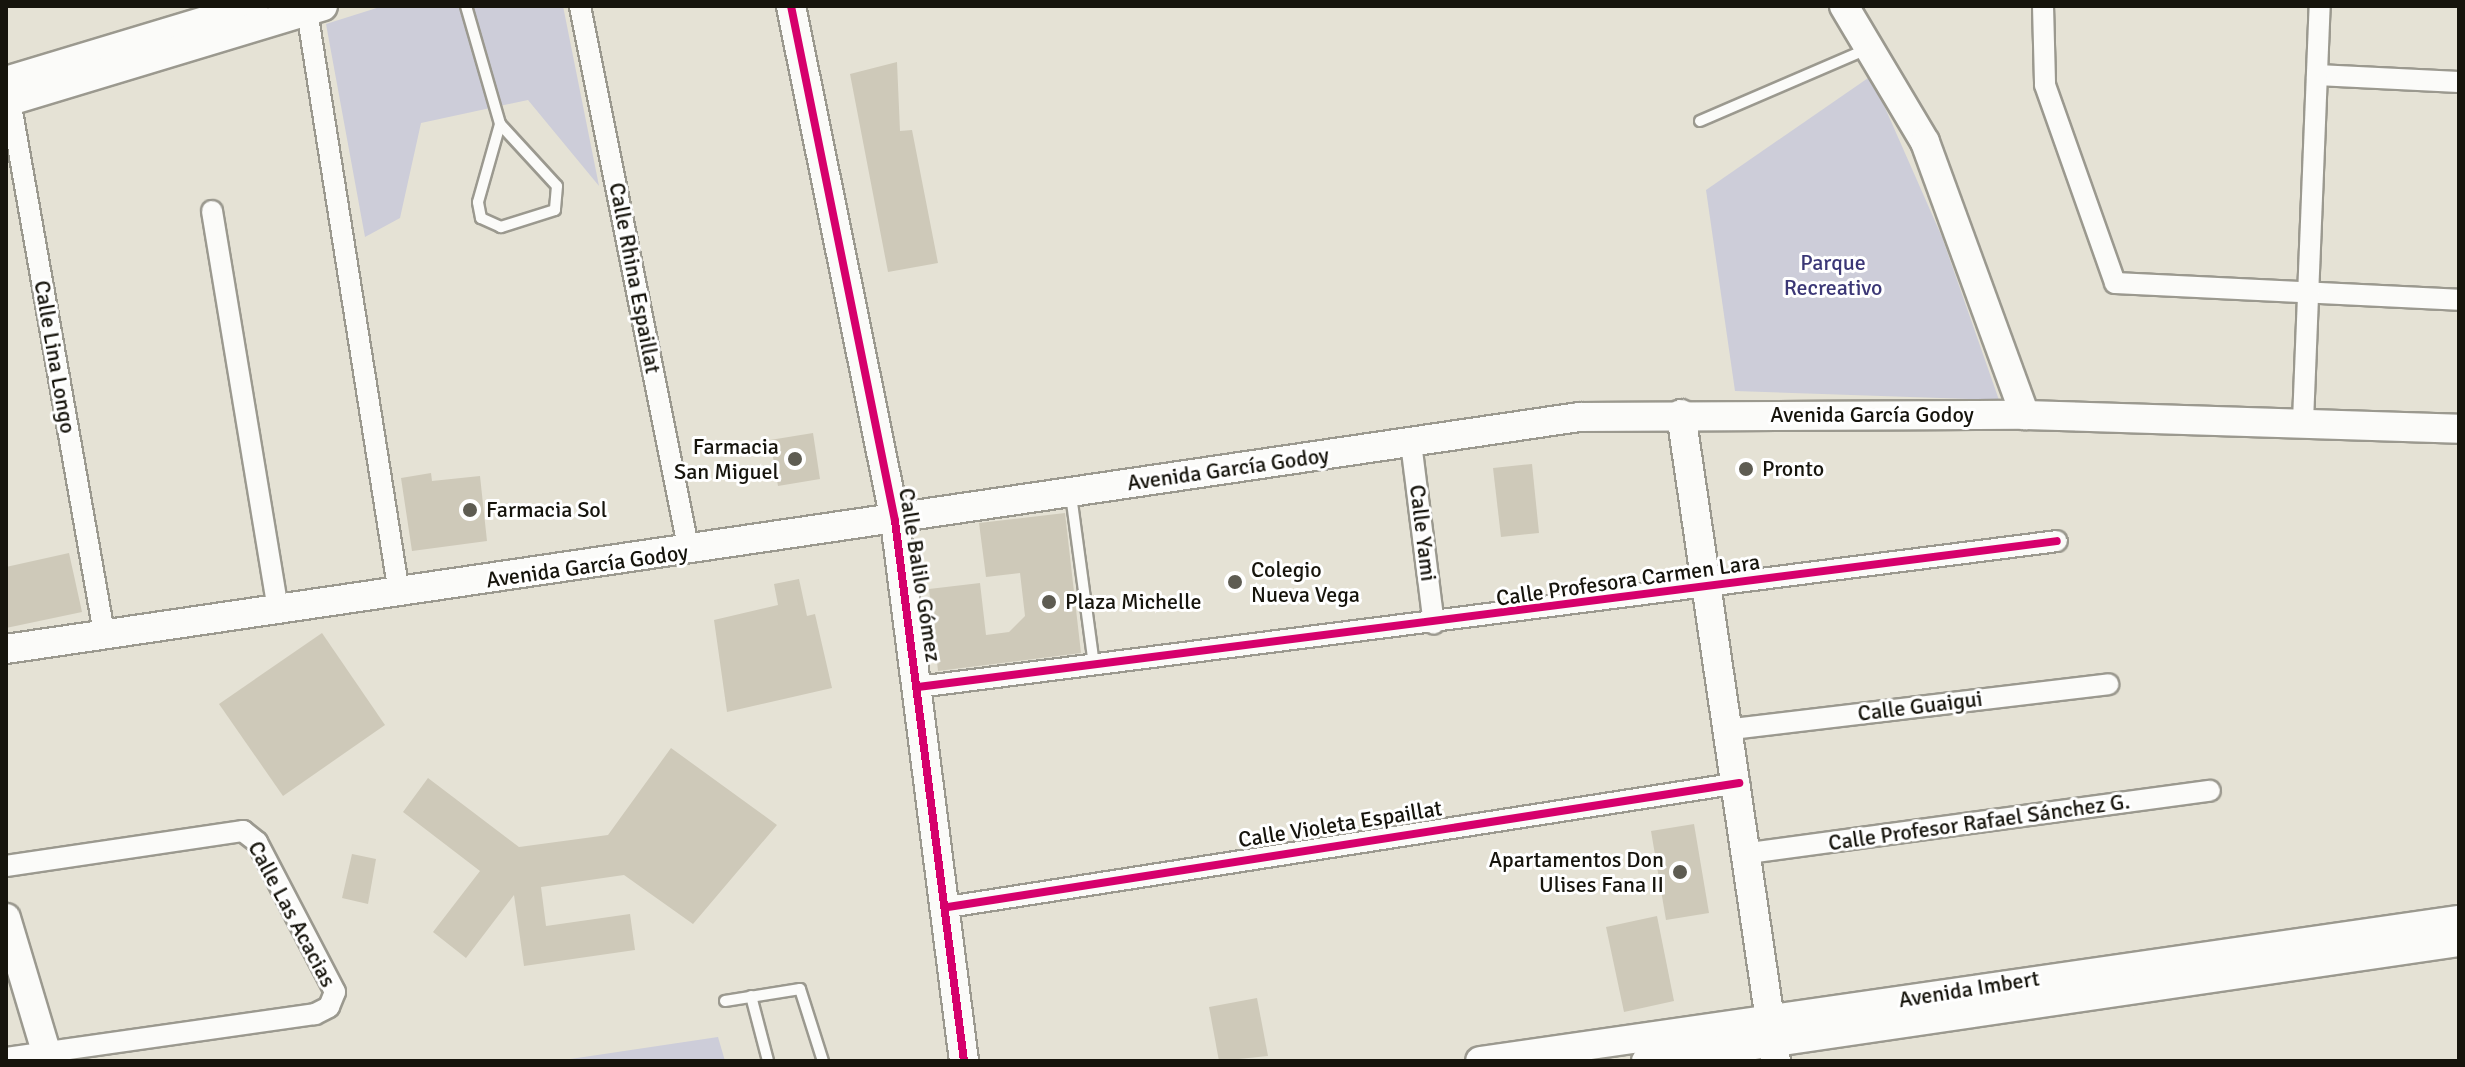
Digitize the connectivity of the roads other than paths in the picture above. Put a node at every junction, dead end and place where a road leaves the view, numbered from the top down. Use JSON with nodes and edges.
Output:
{"nodes":[{"id":1,"x":254,"y":6,"type":"edge"},
{"id":2,"x":466,"y":6,"type":"edge"},
{"id":3,"x":580,"y":6,"type":"edge"},
{"id":4,"x":791,"y":6,"type":"edge"},
{"id":5,"x":1844,"y":6,"type":"edge"},
{"id":6,"x":2043,"y":6,"type":"edge"},
{"id":7,"x":2320,"y":6,"type":"edge"},
{"id":8,"x":315,"y":9,"type":"edge"},
{"id":9,"x":207,"y":22,"type":"edge"},
{"id":10,"x":1869,"y":48,"type":"junction"},
{"id":11,"x":2317,"y":75,"type":"junction"},
{"id":12,"x":2459,"y":82,"type":"edge"},
{"id":13,"x":7,"y":91,"type":"edge"},
{"id":14,"x":1700,"y":121,"type":"dead end"},
{"id":15,"x":500,"y":124,"type":"junction"},
{"id":16,"x":212,"y":211,"type":"dead end"},
{"id":17,"x":2306,"y":295,"type":"junction"},
{"id":18,"x":2459,"y":300,"type":"edge"},
{"id":19,"x":1681,"y":414,"type":"junction"},
{"id":20,"x":2025,"y":415,"type":"junction"},
{"id":21,"x":2303,"y":421,"type":"junction"},
{"id":22,"x":2459,"y":429,"type":"edge"},
{"id":23,"x":1411,"y":443,"type":"junction"},
{"id":24,"x":1071,"y":492,"type":"junction"},
{"id":25,"x":895,"y":521,"type":"junction"},
{"id":26,"x":2057,"y":541,"type":"dead end"},
{"id":27,"x":689,"y":551,"type":"junction"},
{"id":28,"x":1709,"y":587,"type":"junction"},
{"id":29,"x":399,"y":593,"type":"junction"},
{"id":30,"x":278,"y":610,"type":"junction"},
{"id":31,"x":1434,"y":624,"type":"junction"},
{"id":32,"x":104,"y":633,"type":"junction"},
{"id":33,"x":6,"y":649,"type":"edge"},
{"id":34,"x":1094,"y":668,"type":"junction"},
{"id":35,"x":2108,"y":684,"type":"dead end"},
{"id":36,"x":918,"y":687,"type":"junction"},
{"id":37,"x":1733,"y":729,"type":"junction"},
{"id":38,"x":1739,"y":783,"type":"junction"},
{"id":39,"x":2210,"y":791,"type":"dead end"},
{"id":40,"x":1749,"y":853,"type":"junction"},
{"id":41,"x":6,"y":866,"type":"edge"},
{"id":42,"x":948,"y":907,"type":"junction"},
{"id":43,"x":6,"y":918,"type":"edge"},
{"id":44,"x":2459,"y":920,"type":"edge"},
{"id":45,"x":2459,"y":942,"type":"edge"},
{"id":46,"x":2287,"y":956,"type":"junction"},
{"id":47,"x":751,"y":996,"type":"junction"},
{"id":48,"x":725,"y":1001,"type":"dead end"},
{"id":49,"x":1773,"y":1041,"type":"edge"},
{"id":50,"x":48,"y":1056,"type":"edge"},
{"id":51,"x":6,"y":1058,"type":"edge"},
{"id":52,"x":768,"y":1061,"type":"edge"},
{"id":53,"x":823,"y":1061,"type":"edge"},
{"id":54,"x":964,"y":1061,"type":"edge"},
{"id":55,"x":1480,"y":1061,"type":"edge"},
{"id":56,"x":1646,"y":1061,"type":"edge"}],
"edges":[{"from":1,"to":9,"type":"main road"},
{"from":2,"to":15,"type":"lane"},
{"from":3,"to":27,"type":"street","name":"Calle Rhina Espaillat"},
{"from":4,"to":25,"type":"main road","name":"Calle Balilo Gómez"},
{"from":5,"to":10,"type":"main road"},
{"from":6,"to":17,"type":"street"},
{"from":7,"to":11,"type":"street"},
{"from":8,"to":9,"type":"main road"},
{"from":8,"to":29,"type":"street"},
{"from":9,"to":13,"type":"main road"},
{"from":10,"to":14,"type":"lane"},
{"from":10,"to":20,"type":"main road"},
{"from":11,"to":12,"type":"street"},
{"from":11,"to":17,"type":"street"},
{"from":13,"to":32,"type":"street","name":"Calle Lina Longo"},
{"from":15,"to":15,"type":"lane"},
{"from":16,"to":30,"type":"street"},
{"from":17,"to":18,"type":"street"},
{"from":17,"to":21,"type":"street"},
{"from":19,"to":20,"type":"main road","name":"Avenida García Godoy"},
{"from":19,"to":23,"type":"main road","name":"Avenida García Godoy"},
{"from":19,"to":28,"type":"main road"},
{"from":20,"to":21,"type":"main road","name":"Avenida García Godoy"},
{"from":21,"to":22,"type":"main road","name":"Avenida García Godoy"},
{"from":23,"to":24,"type":"main road","name":"Avenida García Godoy"},
{"from":23,"to":31,"type":"street","name":"Calle Yami"},
{"from":24,"to":25,"type":"main road","name":"Avenida García Godoy"},
{"from":24,"to":34,"type":"lane"},
{"from":25,"to":27,"type":"main road","name":"Avenida García Godoy"},
{"from":25,"to":36,"type":"main road","name":"Calle Balilo Gómez"},
{"from":26,"to":28,"type":"street","name":"Calle Profesora Carmen Lara"},
{"from":27,"to":29,"type":"main road","name":"Avenida García Godoy"},
{"from":28,"to":31,"type":"street","name":"Calle Profesora Carmen Lara"},
{"from":28,"to":37,"type":"main road"},
{"from":29,"to":30,"type":"main road","name":"Avenida García Godoy"},
{"from":30,"to":32,"type":"main road","name":"Avenida García Godoy"},
{"from":31,"to":34,"type":"street","name":"Calle Profesora Carmen Lara"},
{"from":32,"to":33,"type":"main road","name":"Avenida García Godoy"},
{"from":34,"to":36,"type":"street","name":"Calle Profesora Carmen Lara"},
{"from":35,"to":37,"type":"street","name":"Calle Guaigui"},
{"from":36,"to":42,"type":"main road","name":"Calle Balilo Gómez"},
{"from":37,"to":38,"type":"main road"},
{"from":38,"to":40,"type":"main road"},
{"from":38,"to":42,"type":"street","name":"Calle Violeta Espaillat"},
{"from":39,"to":40,"type":"street","name":"Calle Profesor Rafael Sánchez G."},
{"from":40,"to":49,"type":"main road"},
{"from":41,"to":50,"type":"street","name":"Calle Las Acacias"},
{"from":42,"to":54,"type":"main road","name":"Calle Balilo Gómez"},
{"from":43,"to":50,"type":"main road"},
{"from":44,"to":46,"type":"main road","name":"Avenida Imbert"},
{"from":45,"to":46,"type":"main road","name":"Avenida Imbert"},
{"from":46,"to":49,"type":"main road","name":"Avenida Imbert"},
{"from":47,"to":48,"type":"lane"},
{"from":47,"to":52,"type":"lane"},
{"from":47,"to":53,"type":"lane"},
{"from":49,"to":55,"type":"main road","name":"Avenida Imbert"},
{"from":49,"to":56,"type":"main road","name":"Avenida Imbert"},
{"from":50,"to":51,"type":"street","name":"Calle Las Acacias"}]}
